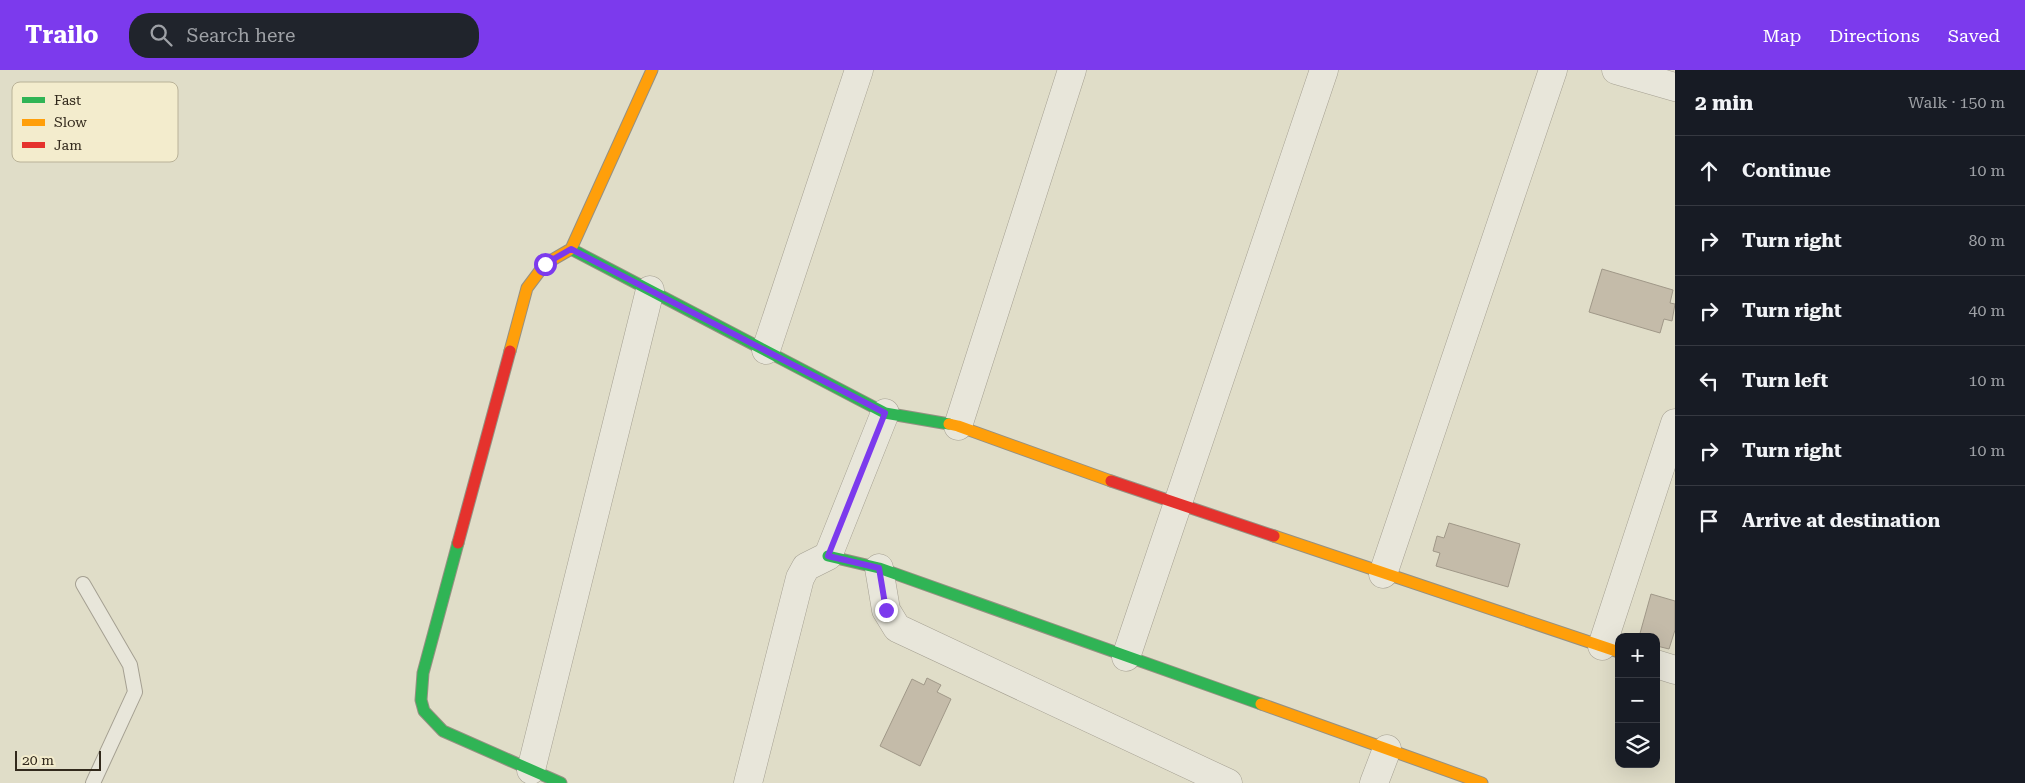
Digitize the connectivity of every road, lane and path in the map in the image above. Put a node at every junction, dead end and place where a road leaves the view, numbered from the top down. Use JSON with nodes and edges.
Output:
{"nodes":[{"id":1,"x":652,"y":70,"type":"edge"},
{"id":2,"x":859,"y":70,"type":"edge"},
{"id":3,"x":1072,"y":70,"type":"edge"},
{"id":4,"x":1324,"y":70,"type":"edge"},
{"id":5,"x":1553,"y":70,"type":"edge"},
{"id":6,"x":1616,"y":70,"type":"edge"},
{"id":7,"x":1675,"y":87,"type":"edge"},
{"id":8,"x":571,"y":249,"type":"junction"},
{"id":9,"x":650,"y":290,"type":"junction"},
{"id":10,"x":766,"y":350,"type":"junction"},
{"id":11,"x":885,"y":413,"type":"junction"},
{"id":12,"x":1675,"y":423,"type":"edge"},
{"id":13,"x":958,"y":426,"type":"junction"},
{"id":14,"x":1177,"y":504,"type":"junction"},
{"id":15,"x":828,"y":556,"type":"junction"},
{"id":16,"x":879,"y":568,"type":"junction"},
{"id":17,"x":1383,"y":574,"type":"junction"},
{"id":18,"x":83,"y":584,"type":"dead end"},
{"id":19,"x":1610,"y":649,"type":"edge"},
{"id":20,"x":1126,"y":657,"type":"junction"},
{"id":21,"x":1660,"y":665,"type":"edge"},
{"id":22,"x":1675,"y":670,"type":"edge"},
{"id":23,"x":1387,"y":749,"type":"junction"},
{"id":24,"x":531,"y":770,"type":"junction"},
{"id":25,"x":93,"y":783,"type":"edge"},
{"id":26,"x":560,"y":783,"type":"edge"},
{"id":27,"x":748,"y":783,"type":"edge"},
{"id":28,"x":1228,"y":783,"type":"edge"},
{"id":29,"x":1374,"y":783,"type":"edge"},
{"id":30,"x":1482,"y":783,"type":"edge"}],
"edges":[{"from":1,"to":8,"type":"street"},
{"from":2,"to":10,"type":"street"},
{"from":3,"to":13,"type":"street"},
{"from":4,"to":14,"type":"street"},
{"from":5,"to":17,"type":"street"},
{"from":6,"to":7,"type":"street"},
{"from":8,"to":9,"type":"street"},
{"from":8,"to":24,"type":"street"},
{"from":9,"to":10,"type":"street"},
{"from":9,"to":24,"type":"street"},
{"from":10,"to":11,"type":"street"},
{"from":11,"to":13,"type":"street"},
{"from":11,"to":15,"type":"street"},
{"from":12,"to":19,"type":"street"},
{"from":13,"to":14,"type":"street"},
{"from":14,"to":17,"type":"street"},
{"from":14,"to":20,"type":"street"},
{"from":15,"to":16,"type":"street"},
{"from":15,"to":27,"type":"street"},
{"from":16,"to":20,"type":"street"},
{"from":16,"to":28,"type":"street"},
{"from":17,"to":19,"type":"street"},
{"from":18,"to":25,"type":"lane"},
{"from":20,"to":23,"type":"street"},
{"from":21,"to":22,"type":"street"},
{"from":23,"to":29,"type":"street"},
{"from":23,"to":30,"type":"street"},
{"from":24,"to":26,"type":"street"}]}
